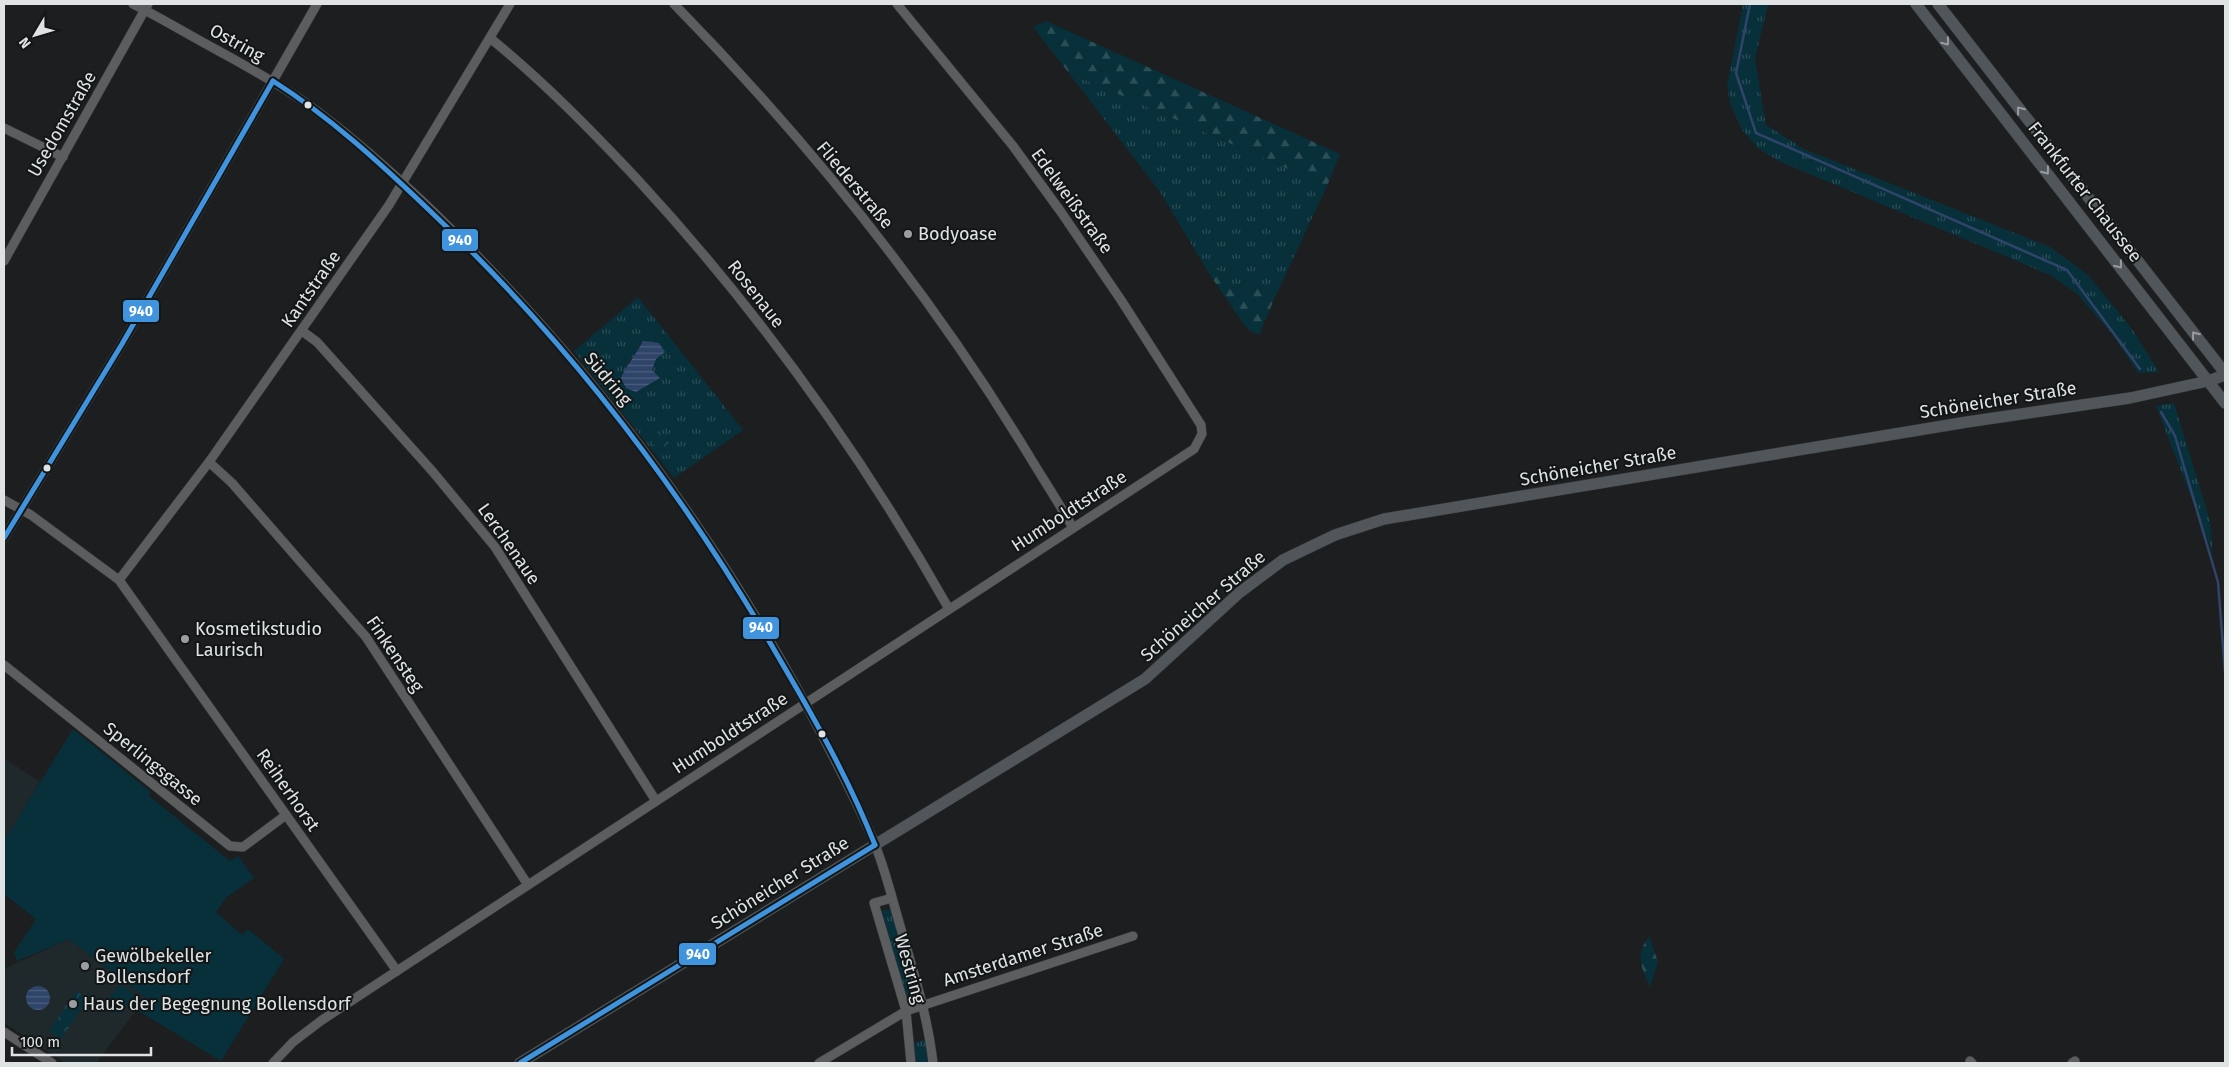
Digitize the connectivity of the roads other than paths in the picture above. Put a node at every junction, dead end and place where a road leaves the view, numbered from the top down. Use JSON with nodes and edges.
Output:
{"nodes":[{"id":1,"x":132,"y":4,"type":"edge"},
{"id":2,"x":317,"y":4,"type":"edge"},
{"id":3,"x":510,"y":4,"type":"edge"},
{"id":4,"x":674,"y":4,"type":"edge"},
{"id":5,"x":897,"y":4,"type":"edge"},
{"id":6,"x":1916,"y":4,"type":"edge"},
{"id":7,"x":1938,"y":4,"type":"edge"},
{"id":8,"x":147,"y":7,"type":"edge"},
{"id":9,"x":490,"y":38,"type":"junction"},
{"id":10,"x":273,"y":82,"type":"junction"},
{"id":11,"x":4,"y":128,"type":"edge"},
{"id":12,"x":63,"y":157,"type":"junction"},
{"id":13,"x":402,"y":184,"type":"junction"},
{"id":14,"x":4,"y":261,"type":"edge"},
{"id":15,"x":302,"y":331,"type":"junction"},
{"id":16,"x":2225,"y":374,"type":"edge"},
{"id":17,"x":2208,"y":381,"type":"junction"},
{"id":18,"x":2225,"y":403,"type":"edge"},
{"id":19,"x":1203,"y":431,"type":"joint"},
{"id":20,"x":210,"y":462,"type":"junction"},
{"id":21,"x":4,"y":500,"type":"edge"},
{"id":22,"x":21,"y":509,"type":"junction"},
{"id":23,"x":1073,"y":528,"type":"junction"},
{"id":24,"x":4,"y":538,"type":"edge"},
{"id":25,"x":119,"y":580,"type":"junction"},
{"id":26,"x":949,"y":609,"type":"junction"},
{"id":27,"x":4,"y":665,"type":"edge"},
{"id":28,"x":806,"y":704,"type":"junction"},
{"id":29,"x":656,"y":801,"type":"junction"},
{"id":30,"x":286,"y":815,"type":"junction"},
{"id":31,"x":875,"y":845,"type":"junction"},
{"id":32,"x":528,"y":885,"type":"junction"},
{"id":33,"x":892,"y":898,"type":"junction"},
{"id":34,"x":1133,"y":936,"type":"dead end"},
{"id":35,"x":397,"y":971,"type":"junction"},
{"id":36,"x":923,"y":1005,"type":"junction"},
{"id":37,"x":906,"y":1011,"type":"junction"},
{"id":38,"x":4,"y":1032,"type":"edge"},
{"id":39,"x":52,"y":1063,"type":"edge"},
{"id":40,"x":273,"y":1063,"type":"edge"},
{"id":41,"x":520,"y":1063,"type":"edge"},
{"id":42,"x":818,"y":1063,"type":"edge"},
{"id":43,"x":911,"y":1063,"type":"edge"},
{"id":44,"x":933,"y":1063,"type":"edge"}],
"edges":[{"from":1,"to":8,"type":"street","name":"Ostring"},
{"from":2,"to":10,"type":"street"},
{"from":3,"to":9,"type":"street","name":"Kantstraße"},
{"from":4,"to":23,"type":"street","name":"Fliederstraße"},
{"from":5,"to":19,"type":"street","name":"Edelweißstraße"},
{"from":6,"to":17,"type":"main road","name":"Frankfurter Chaussee","one_way":true},
{"from":16,"to":7,"type":"main road","name":"Frankfurter Chaussee","one_way":true},
{"from":8,"to":10,"type":"street","name":"Ostring"},
{"from":8,"to":12,"type":"street","name":"Usedomstraße"},
{"from":9,"to":13,"type":"street","name":"Kantstraße"},
{"from":9,"to":26,"type":"street","name":"Rosenaue"},
{"from":10,"to":13,"type":"street","name":"Südring"},
{"from":10,"to":22,"type":"street"},
{"from":11,"to":12,"type":"street"},
{"from":12,"to":14,"type":"street","name":"Usedomstraße"},
{"from":13,"to":15,"type":"street","name":"Kantstraße"},
{"from":13,"to":28,"type":"street","name":"Südring"},
{"from":15,"to":20,"type":"street","name":"Kantstraße"},
{"from":15,"to":29,"type":"street","name":"Lerchenaue"},
{"from":16,"to":17,"type":"main road","name":"Schöneicher Straße"},
{"from":17,"to":18,"type":"main road","name":"Frankfurter Chaussee"},
{"from":17,"to":31,"type":"main road","name":"Schöneicher Straße"},
{"from":19,"to":23,"type":"street","name":"Humboldtstraße"},
{"from":20,"to":25,"type":"street","name":"Kantstraße"},
{"from":20,"to":32,"type":"street","name":"Finkensteg"},
{"from":21,"to":22,"type":"street","name":"Reiherhorst"},
{"from":22,"to":24,"type":"street"},
{"from":22,"to":25,"type":"street","name":"Reiherhorst"},
{"from":23,"to":26,"type":"street","name":"Humboldtstraße"},
{"from":25,"to":30,"type":"street","name":"Reiherhorst"},
{"from":26,"to":28,"type":"street","name":"Humboldtstraße"},
{"from":27,"to":30,"type":"street","name":"Sperlingsgasse"},
{"from":28,"to":29,"type":"street","name":"Humboldtstraße"},
{"from":28,"to":31,"type":"street","name":"Südring"},
{"from":29,"to":32,"type":"street","name":"Humboldtstraße"},
{"from":30,"to":35,"type":"street","name":"Reiherhorst"},
{"from":31,"to":33,"type":"street","name":"Westring"},
{"from":31,"to":41,"type":"main road","name":"Schöneicher Straße"},
{"from":32,"to":35,"type":"street","name":"Humboldtstraße"},
{"from":33,"to":36,"type":"street","name":"Westring"},
{"from":33,"to":37,"type":"street","name":"Westring"},
{"from":34,"to":36,"type":"street","name":"Amsterdamer Straße"},
{"from":35,"to":40,"type":"street","name":"Humboldtstraße"},
{"from":36,"to":37,"type":"street","name":"Amsterdamer Straße"},
{"from":36,"to":44,"type":"street","name":"Westring"},
{"from":37,"to":42,"type":"street","name":"Amsterdamer Straße"},
{"from":37,"to":43,"type":"street","name":"Westring"},
{"from":38,"to":39,"type":"street"}]}
